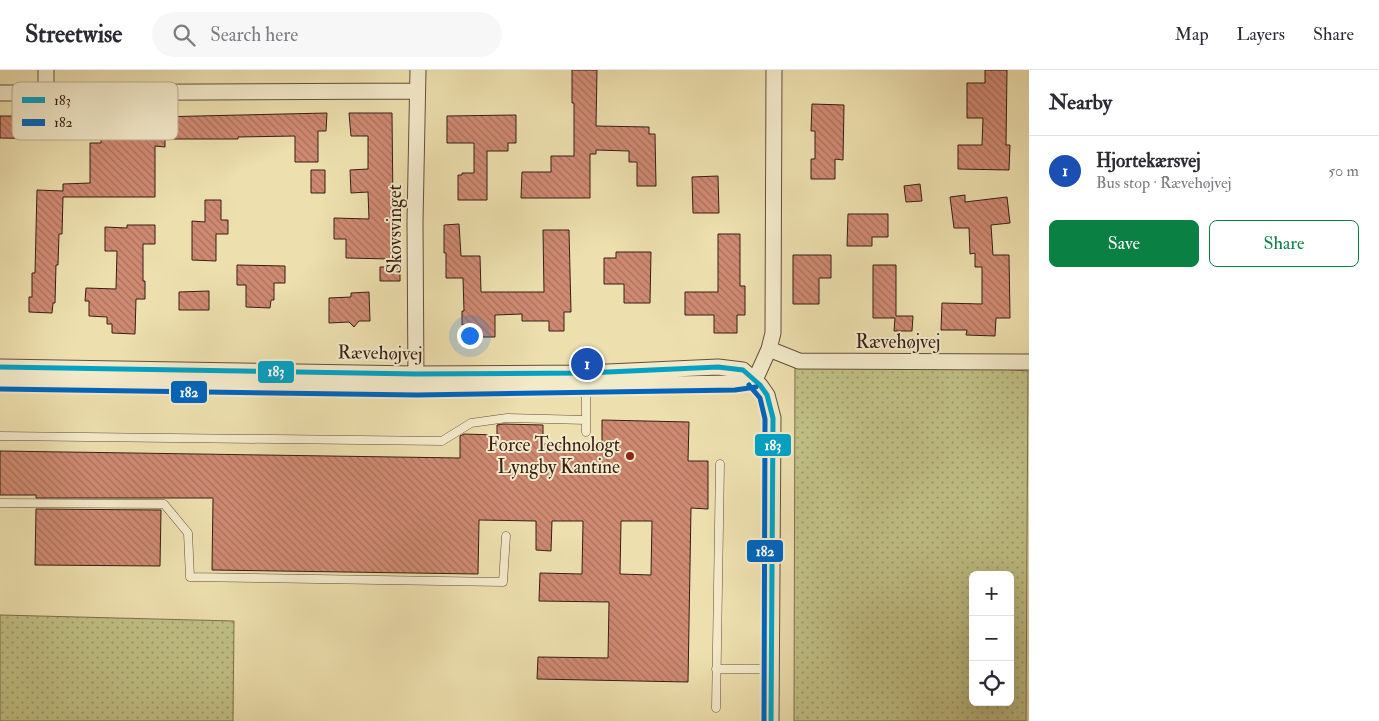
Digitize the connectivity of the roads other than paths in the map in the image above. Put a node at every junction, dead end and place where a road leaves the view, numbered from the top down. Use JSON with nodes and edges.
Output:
{"nodes":[{"id":1,"x":418,"y":70,"type":"edge"},
{"id":2,"x":774,"y":70,"type":"edge"},
{"id":3,"x":418,"y":91,"type":"junction"},
{"id":4,"x":178,"y":92,"type":"edge"},
{"id":5,"x":769,"y":349,"type":"junction"},
{"id":6,"x":1029,"y":362,"type":"edge"},
{"id":7,"x":0,"y":367,"type":"edge"},
{"id":8,"x":0,"y":381,"type":"edge"},
{"id":9,"x":416,"y":381,"type":"junction"},
{"id":10,"x":757,"y":383,"type":"junction"},
{"id":11,"x":586,"y":386,"type":"junction"},
{"id":12,"x":586,"y":420,"type":"junction"},
{"id":13,"x":586,"y":432,"type":"dead end"},
{"id":14,"x":0,"y":436,"type":"edge"},
{"id":15,"x":720,"y":464,"type":"dead end"},
{"id":16,"x":0,"y":502,"type":"edge"},
{"id":17,"x":506,"y":536,"type":"dead end"},
{"id":18,"x":716,"y":669,"type":"junction"},
{"id":19,"x":771,"y":669,"type":"junction"},
{"id":20,"x":716,"y":708,"type":"dead end"},
{"id":21,"x":771,"y":721,"type":"edge"}],
"edges":[{"from":1,"to":3,"type":"street","name":"Skovsvinget"},
{"from":2,"to":5,"type":"street"},
{"from":3,"to":4,"type":"street"},
{"from":3,"to":9,"type":"street","name":"Skovsvinget"},
{"from":5,"to":6,"type":"street","name":"Rævehøjvej"},
{"from":5,"to":10,"type":"street"},
{"from":7,"to":9,"type":"street","name":"Rævehøjvej"},
{"from":8,"to":9,"type":"street","name":"Rævehøjvej"},
{"from":9,"to":10,"type":"street","name":"Rævehøjvej"},
{"from":9,"to":11,"type":"street","name":"Rævehøjvej"},
{"from":10,"to":11,"type":"street","name":"Rævehøjvej"},
{"from":10,"to":19,"type":"street"},
{"from":11,"to":12,"type":"lane"},
{"from":12,"to":13,"type":"lane"},
{"from":12,"to":14,"type":"lane"},
{"from":15,"to":18,"type":"lane"},
{"from":16,"to":17,"type":"lane"},
{"from":18,"to":19,"type":"lane"},
{"from":18,"to":20,"type":"lane"},
{"from":19,"to":21,"type":"street"}]}
